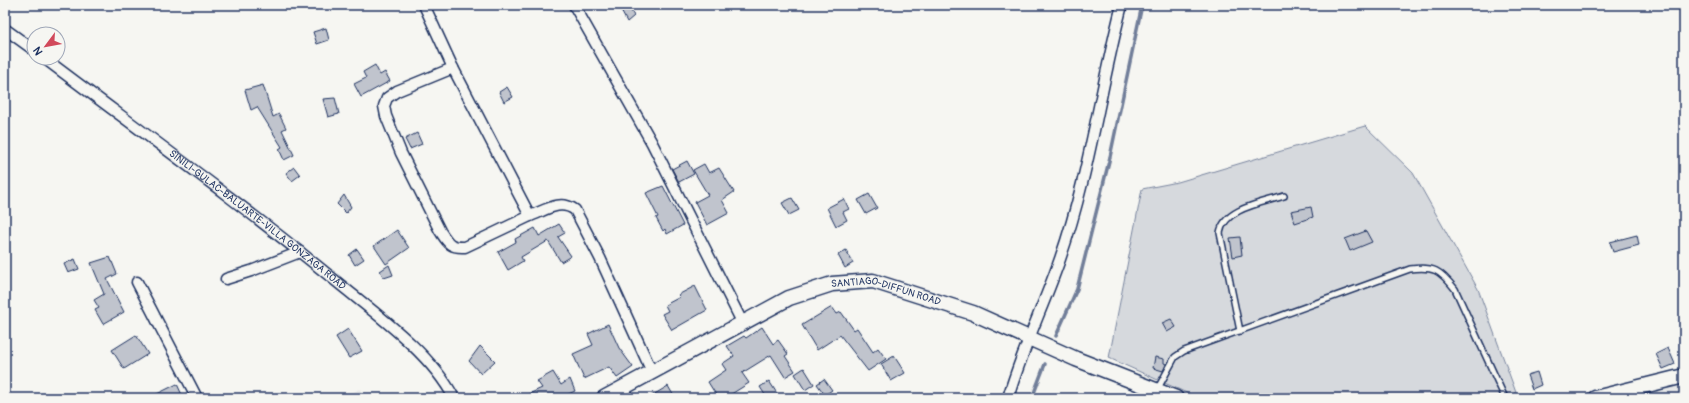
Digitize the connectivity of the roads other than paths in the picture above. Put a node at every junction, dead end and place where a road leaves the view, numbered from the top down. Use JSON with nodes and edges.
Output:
{"nodes":[{"id":1,"x":424,"y":5,"type":"edge"},
{"id":2,"x":574,"y":5,"type":"edge"},
{"id":3,"x":1122,"y":5,"type":"edge"},
{"id":4,"x":5,"y":29,"type":"edge"},
{"id":5,"x":26,"y":44,"type":"edge"},
{"id":6,"x":55,"y":66,"type":"edge"},
{"id":7,"x":453,"y":68,"type":"junction"},
{"id":8,"x":1284,"y":196,"type":"dead end"},
{"id":9,"x":530,"y":216,"type":"junction"},
{"id":10,"x":300,"y":252,"type":"junction"},
{"id":11,"x":226,"y":279,"type":"dead end"},
{"id":12,"x":137,"y":282,"type":"dead end"},
{"id":13,"x":742,"y":322,"type":"junction"},
{"id":14,"x":1240,"y":331,"type":"junction"},
{"id":15,"x":1030,"y":338,"type":"junction"},
{"id":16,"x":652,"y":372,"type":"junction"},
{"id":17,"x":1684,"y":376,"type":"edge"},
{"id":18,"x":1157,"y":390,"type":"junction"},
{"id":19,"x":197,"y":398,"type":"edge"},
{"id":20,"x":454,"y":398,"type":"edge"},
{"id":21,"x":604,"y":398,"type":"edge"},
{"id":22,"x":1008,"y":398,"type":"edge"},
{"id":23,"x":1176,"y":398,"type":"edge"},
{"id":24,"x":1505,"y":398,"type":"edge"},
{"id":25,"x":1595,"y":398,"type":"edge"}],
"edges":[{"from":1,"to":7,"type":"street"},
{"from":2,"to":13,"type":"street"},
{"from":3,"to":15,"type":"street"},
{"from":4,"to":5,"type":"street"},
{"from":6,"to":10,"type":"street","name":"SINILI-GULAC-BALUARTE-VILLA GONZAGA ROAD"},
{"from":7,"to":9,"type":"street"},
{"from":7,"to":9,"type":"street"},
{"from":8,"to":14,"type":"lane"},
{"from":9,"to":16,"type":"street"},
{"from":10,"to":11,"type":"street"},
{"from":10,"to":20,"type":"street","name":"SINILI-GULAC-BALUARTE-VILLA GONZAGA ROAD"},
{"from":12,"to":19,"type":"street"},
{"from":13,"to":15,"type":"main road","name":"SANTIAGO-DIFFUN ROAD"},
{"from":13,"to":16,"type":"main road","name":"SANTIAGO-DIFFUN ROAD"},
{"from":14,"to":18,"type":"lane"},
{"from":14,"to":24,"type":"lane"},
{"from":15,"to":18,"type":"main road","name":"SANTIAGO-DIFFUN ROAD"},
{"from":15,"to":22,"type":"street"},
{"from":16,"to":21,"type":"main road","name":"SANTIAGO-DIFFUN ROAD"},
{"from":17,"to":25,"type":"main road"},
{"from":18,"to":23,"type":"main road","name":"SANTIAGO-DIFFUN ROAD"}]}
